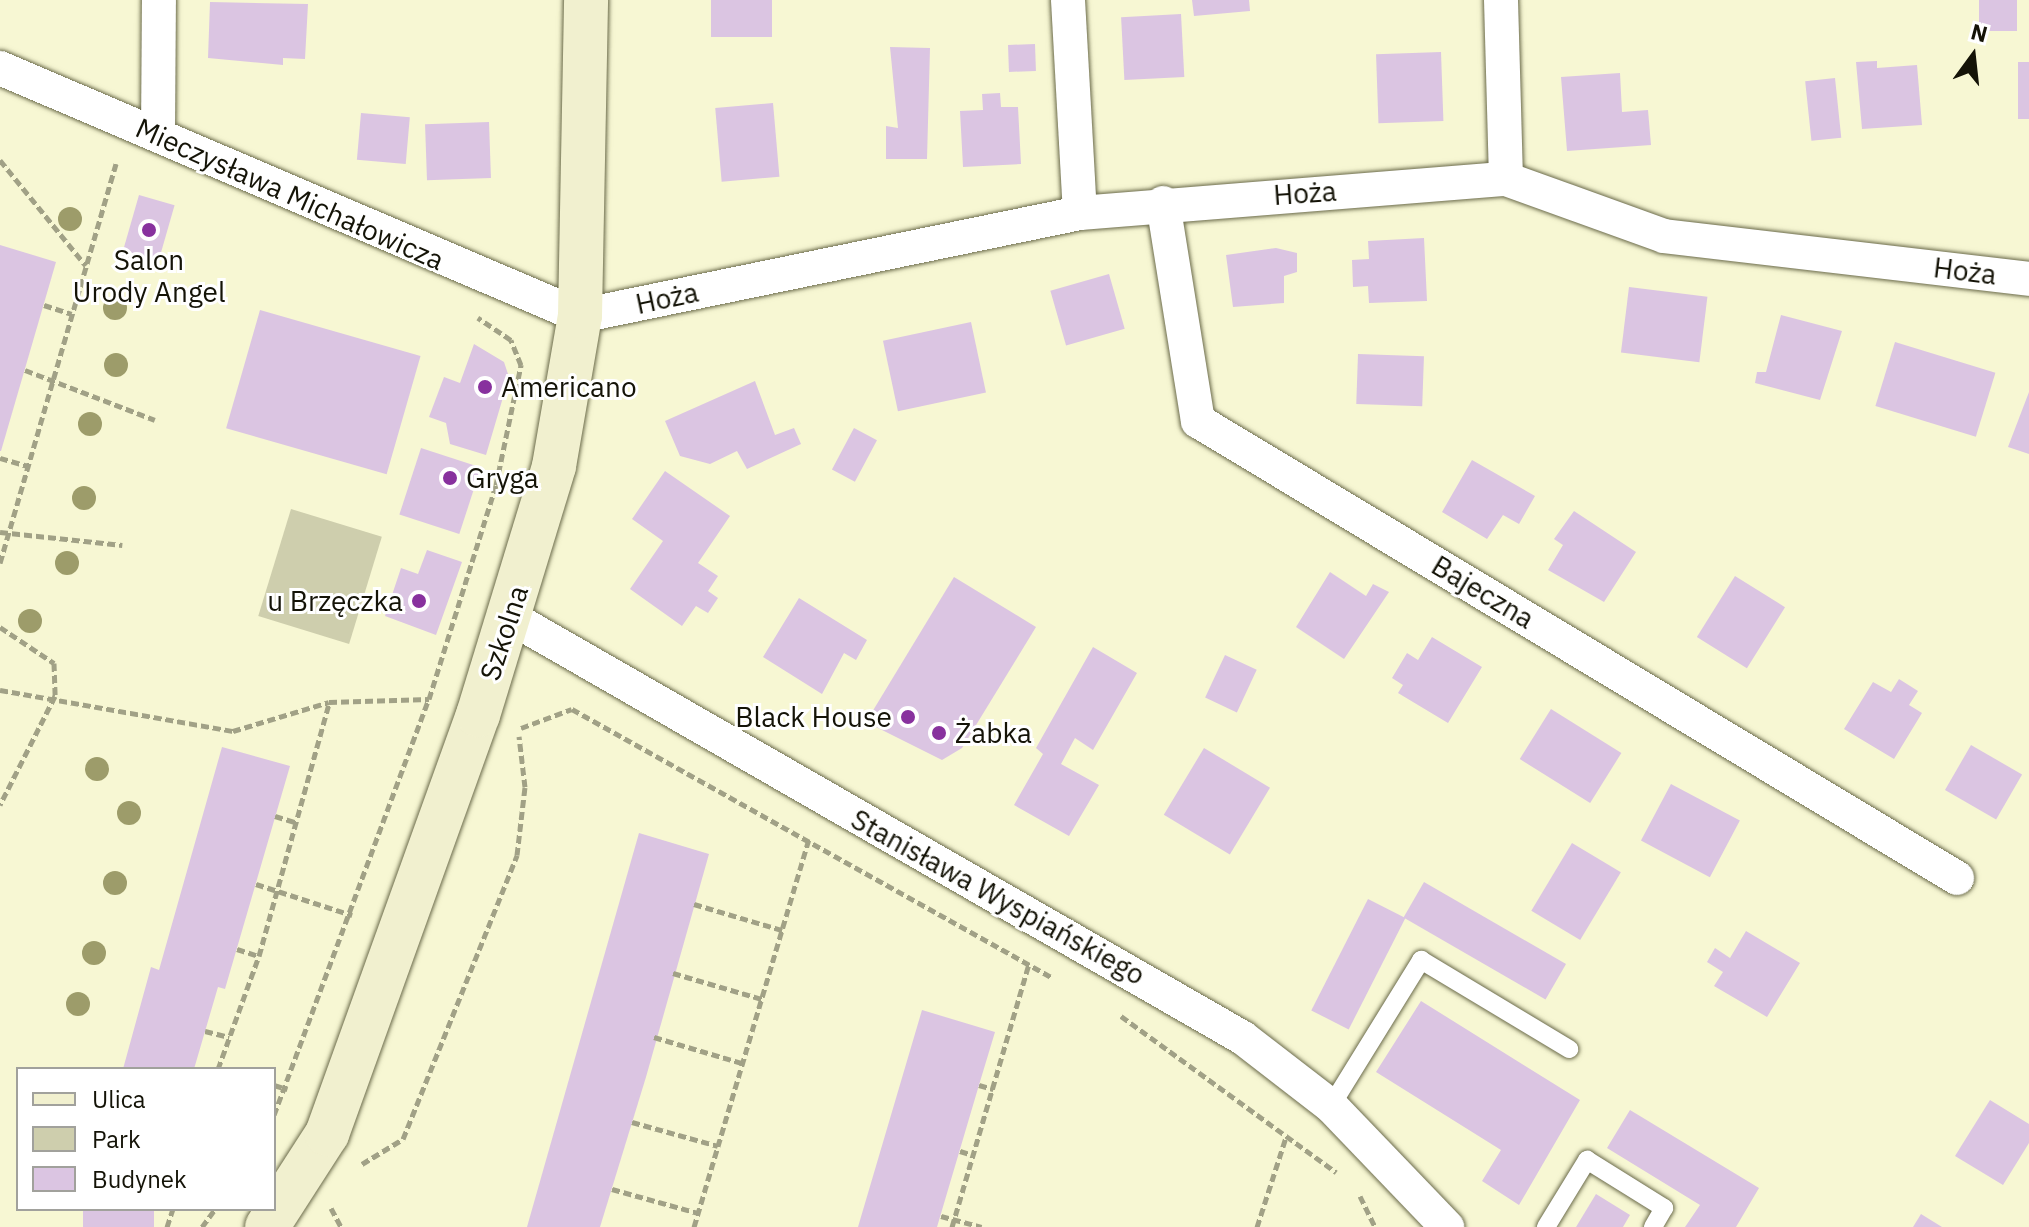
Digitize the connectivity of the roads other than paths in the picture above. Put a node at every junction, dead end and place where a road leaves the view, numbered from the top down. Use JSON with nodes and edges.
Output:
{"nodes":[{"id":1,"x":159,"y":0,"type":"edge"},
{"id":2,"x":586,"y":0,"type":"edge"},
{"id":3,"x":1068,"y":0,"type":"edge"},
{"id":4,"x":1501,"y":0,"type":"edge"},
{"id":5,"x":0,"y":68,"type":"edge"},
{"id":6,"x":158,"y":135,"type":"junction"},
{"id":7,"x":1506,"y":179,"type":"junction"},
{"id":8,"x":1163,"y":203,"type":"junction"},
{"id":9,"x":1080,"y":213,"type":"junction"},
{"id":10,"x":2029,"y":279,"type":"edge"},
{"id":11,"x":580,"y":316,"type":"junction"},
{"id":12,"x":510,"y":617,"type":"junction"},
{"id":13,"x":1957,"y":878,"type":"dead end"},
{"id":14,"x":1569,"y":1049,"type":"dead end"},
{"id":15,"x":1331,"y":1106,"type":"junction"},
{"id":16,"x":267,"y":1227,"type":"edge"},
{"id":17,"x":1447,"y":1227,"type":"edge"},
{"id":18,"x":1546,"y":1227,"type":"edge"},
{"id":19,"x":1653,"y":1227,"type":"edge"}],
"edges":[{"from":1,"to":6,"type":"street"},
{"from":2,"to":11,"type":"street","name":"Szkolna"},
{"from":3,"to":9,"type":"street"},
{"from":4,"to":7,"type":"street"},
{"from":5,"to":6,"type":"street","name":"Mieczysława Michałowicza"},
{"from":6,"to":11,"type":"street","name":"Mieczysława Michałowicza"},
{"from":7,"to":8,"type":"street","name":"Hoża"},
{"from":7,"to":10,"type":"street","name":"Hoża"},
{"from":8,"to":9,"type":"street","name":"Hoża"},
{"from":8,"to":13,"type":"street","name":"Bajeczna"},
{"from":9,"to":11,"type":"street","name":"Hoża"},
{"from":11,"to":12,"type":"street","name":"Szkolna"},
{"from":12,"to":15,"type":"street","name":"Stanisława Wyspiańskiego"},
{"from":12,"to":16,"type":"street","name":"Szkolna"},
{"from":14,"to":15,"type":"lane"},
{"from":15,"to":17,"type":"street","name":"Stanisława Wyspiańskiego"},
{"from":18,"to":19,"type":"lane"}]}
